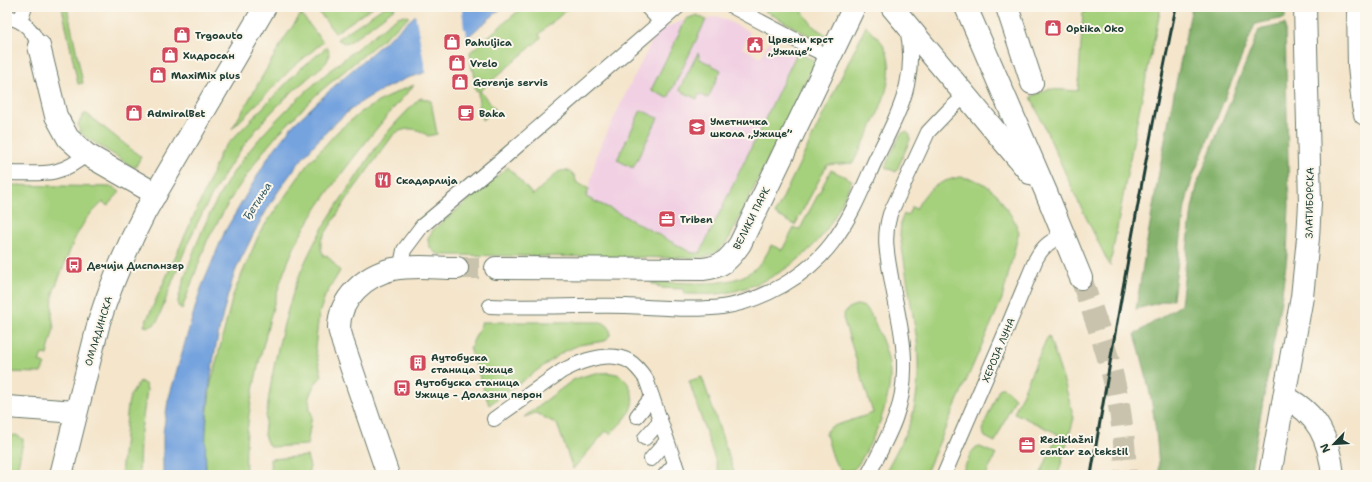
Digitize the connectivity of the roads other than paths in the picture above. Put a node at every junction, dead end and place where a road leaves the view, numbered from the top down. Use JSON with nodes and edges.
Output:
{"nodes":[{"id":1,"x":25,"y":7,"type":"edge"},
{"id":2,"x":265,"y":7,"type":"edge"},
{"id":3,"x":647,"y":7,"type":"edge"},
{"id":4,"x":678,"y":7,"type":"edge"},
{"id":5,"x":733,"y":7,"type":"edge"},
{"id":6,"x":854,"y":7,"type":"edge"},
{"id":7,"x":892,"y":7,"type":"edge"},
{"id":8,"x":966,"y":7,"type":"edge"},
{"id":9,"x":1007,"y":7,"type":"edge"},
{"id":10,"x":1305,"y":7,"type":"edge"},
{"id":11,"x":1358,"y":7,"type":"edge"},
{"id":12,"x":13,"y":19,"type":"edge"},
{"id":13,"x":661,"y":22,"type":"junction"},
{"id":14,"x":906,"y":23,"type":"junction"},
{"id":15,"x":39,"y":46,"type":"joint"},
{"id":16,"x":830,"y":57,"type":"junction"},
{"id":17,"x":1032,"y":83,"type":"dead end"},
{"id":18,"x":966,"y":96,"type":"junction"},
{"id":19,"x":1365,"y":114,"type":"edge"},
{"id":20,"x":86,"y":154,"type":"junction"},
{"id":21,"x":7,"y":173,"type":"edge"},
{"id":22,"x":1046,"y":192,"type":"junction"},
{"id":23,"x":156,"y":194,"type":"junction"},
{"id":24,"x":1064,"y":236,"type":"junction"},
{"id":25,"x":403,"y":268,"type":"junction"},
{"id":26,"x":457,"y":268,"type":"tunnel mouth"},
{"id":27,"x":496,"y":268,"type":"tunnel mouth"},
{"id":28,"x":1081,"y":278,"type":"tunnel mouth"},
{"id":29,"x":490,"y":306,"type":"dead end"},
{"id":30,"x":652,"y":397,"type":"junction"},
{"id":31,"x":1285,"y":397,"type":"junction"},
{"id":32,"x":7,"y":407,"type":"edge"},
{"id":33,"x":76,"y":412,"type":"junction"},
{"id":34,"x":636,"y":416,"type":"dead end"},
{"id":35,"x":494,"y":419,"type":"dead end"},
{"id":36,"x":660,"y":421,"type":"junction"},
{"id":37,"x":644,"y":438,"type":"dead end"},
{"id":38,"x":667,"y":441,"type":"junction"},
{"id":39,"x":651,"y":459,"type":"dead end"},
{"id":40,"x":677,"y":470,"type":"edge"},
{"id":41,"x":61,"y":475,"type":"edge"},
{"id":42,"x":388,"y":475,"type":"edge"},
{"id":43,"x":665,"y":475,"type":"edge"},
{"id":44,"x":868,"y":475,"type":"edge"},
{"id":45,"x":944,"y":475,"type":"edge"},
{"id":46,"x":1270,"y":475,"type":"edge"},
{"id":47,"x":1333,"y":475,"type":"edge"}],
"edges":[{"from":1,"to":12,"type":"lane"},
{"from":2,"to":23,"type":"street","name":"ОМЛАДИНСКА"},
{"from":3,"to":13,"type":"lane"},
{"from":4,"to":13,"type":"lane"},
{"from":5,"to":16,"type":"lane"},
{"from":6,"to":16,"type":"street","name":"ВЕЛИКИ ПАРК"},
{"from":7,"to":14,"type":"street"},
{"from":8,"to":22,"type":"street"},
{"from":9,"to":17,"type":"street"},
{"from":10,"to":31,"type":"street","name":"ЗЛАТИБОРСКА"},
{"from":11,"to":19,"type":"street"},
{"from":12,"to":15,"type":"lane"},
{"from":13,"to":25,"type":"lane"},
{"from":14,"to":18,"type":"street"},
{"from":14,"to":29,"type":"lane"},
{"from":15,"to":20,"type":"street"},
{"from":16,"to":27,"type":"street","name":"ВЕЛИКИ ПАРК"},
{"from":18,"to":22,"type":"street"},
{"from":18,"to":44,"type":"lane"},
{"from":20,"to":21,"type":"lane"},
{"from":20,"to":23,"type":"street"},
{"from":22,"to":24,"type":"street"},
{"from":23,"to":33,"type":"street","name":"ОМЛАДИНСКА"},
{"from":24,"to":28,"type":"street"},
{"from":24,"to":45,"type":"lane","name":"ХЕРОЈА ЛУНА"},
{"from":25,"to":26,"type":"street"},
{"from":25,"to":42,"type":"street"},
{"from":30,"to":34,"type":"lane"},
{"from":30,"to":35,"type":"lane"},
{"from":30,"to":36,"type":"lane"},
{"from":31,"to":46,"type":"street","name":"ЗЛАТИБОРСКА"},
{"from":31,"to":47,"type":"street"},
{"from":32,"to":33,"type":"street"},
{"from":33,"to":41,"type":"street","name":"ОМЛАДИНСКА"},
{"from":36,"to":37,"type":"lane"},
{"from":36,"to":38,"type":"lane"},
{"from":38,"to":39,"type":"lane"},
{"from":38,"to":40,"type":"lane"},
{"from":40,"to":43,"type":"lane"}]}
